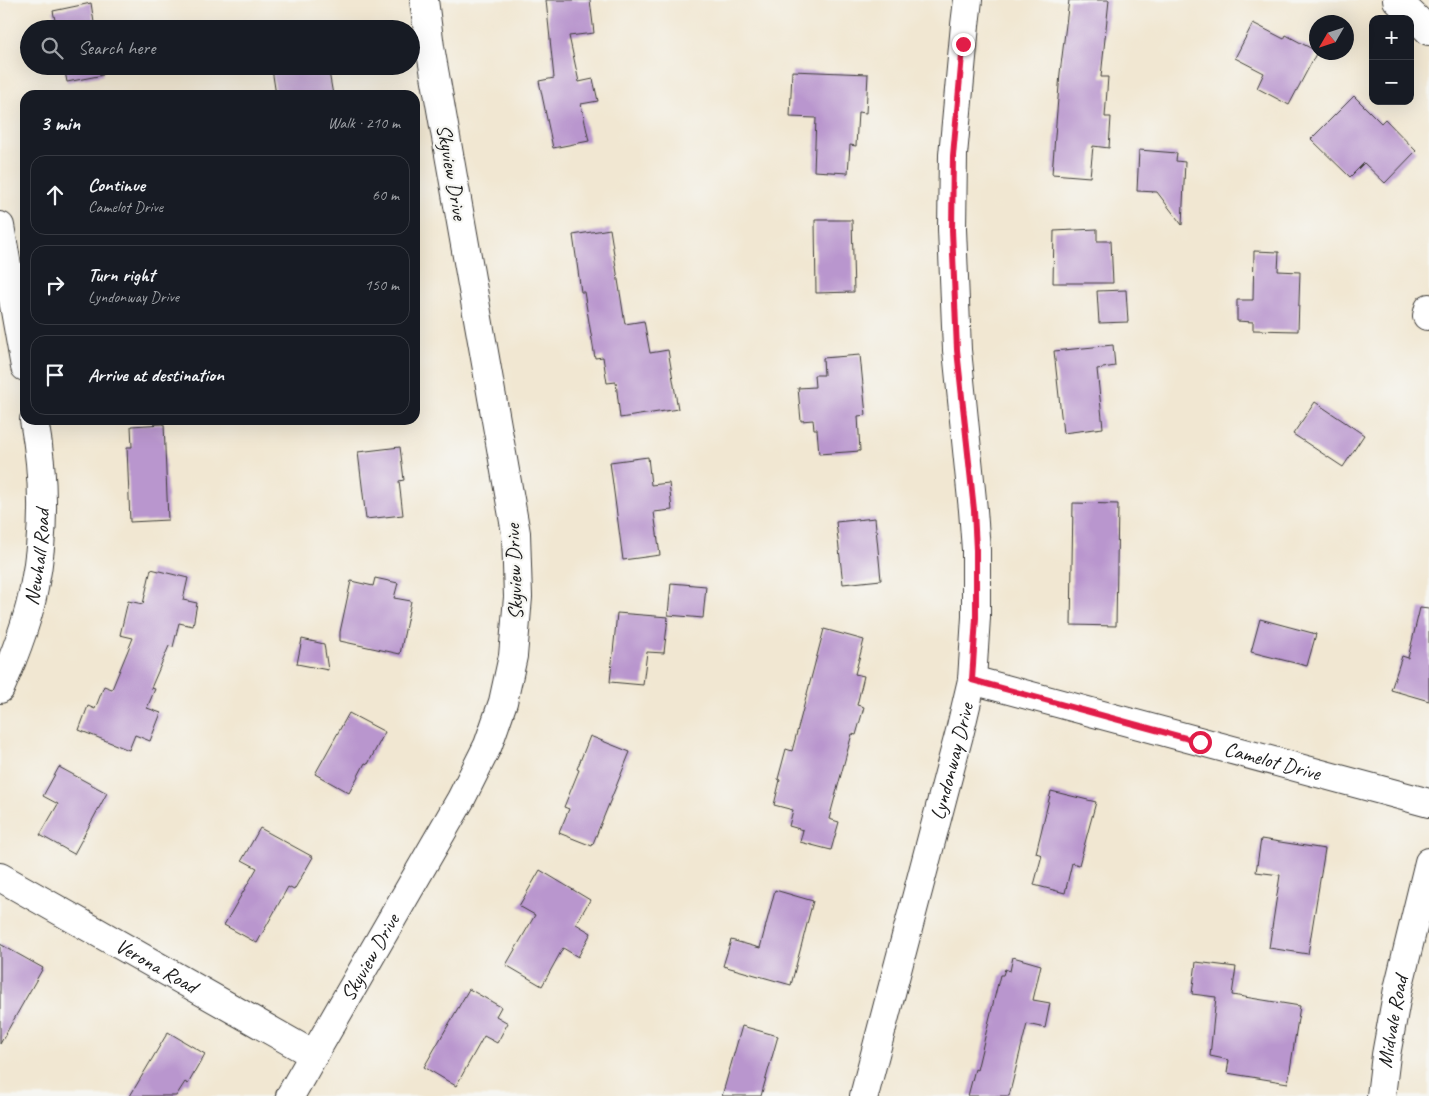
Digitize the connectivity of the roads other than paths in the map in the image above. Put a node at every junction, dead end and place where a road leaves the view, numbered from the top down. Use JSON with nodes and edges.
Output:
{"nodes":[{"id":1,"x":424,"y":0,"type":"edge"},
{"id":2,"x":968,"y":0,"type":"edge"},
{"id":3,"x":1397,"y":0,"type":"edge"},
{"id":4,"x":1429,"y":31,"type":"edge"},
{"id":5,"x":0,"y":226,"type":"edge"},
{"id":6,"x":20,"y":339,"type":"edge"},
{"id":7,"x":35,"y":425,"type":"edge"},
{"id":8,"x":972,"y":680,"type":"junction"},
{"id":9,"x":0,"y":689,"type":"edge"},
{"id":10,"x":1429,"y":802,"type":"edge"},
{"id":11,"x":1429,"y":862,"type":"edge"},
{"id":12,"x":0,"y":877,"type":"edge"},
{"id":13,"x":314,"y":1055,"type":"junction"},
{"id":14,"x":290,"y":1096,"type":"edge"},
{"id":15,"x":864,"y":1096,"type":"edge"},
{"id":16,"x":1381,"y":1096,"type":"edge"}],
"edges":[{"from":1,"to":13,"type":"street","name":"Skyview Drive"},
{"from":2,"to":8,"type":"street","name":"Lyndonway Drive"},
{"from":3,"to":4,"type":"street"},
{"from":5,"to":6,"type":"street"},
{"from":7,"to":9,"type":"street","name":"Newhall Road"},
{"from":8,"to":10,"type":"street","name":"Camelot Drive"},
{"from":8,"to":15,"type":"street","name":"Lyndonway Drive"},
{"from":11,"to":16,"type":"street","name":"Midvale Road"},
{"from":12,"to":13,"type":"street","name":"Verona Road"},
{"from":13,"to":14,"type":"street","name":"Skyview Drive"}]}
